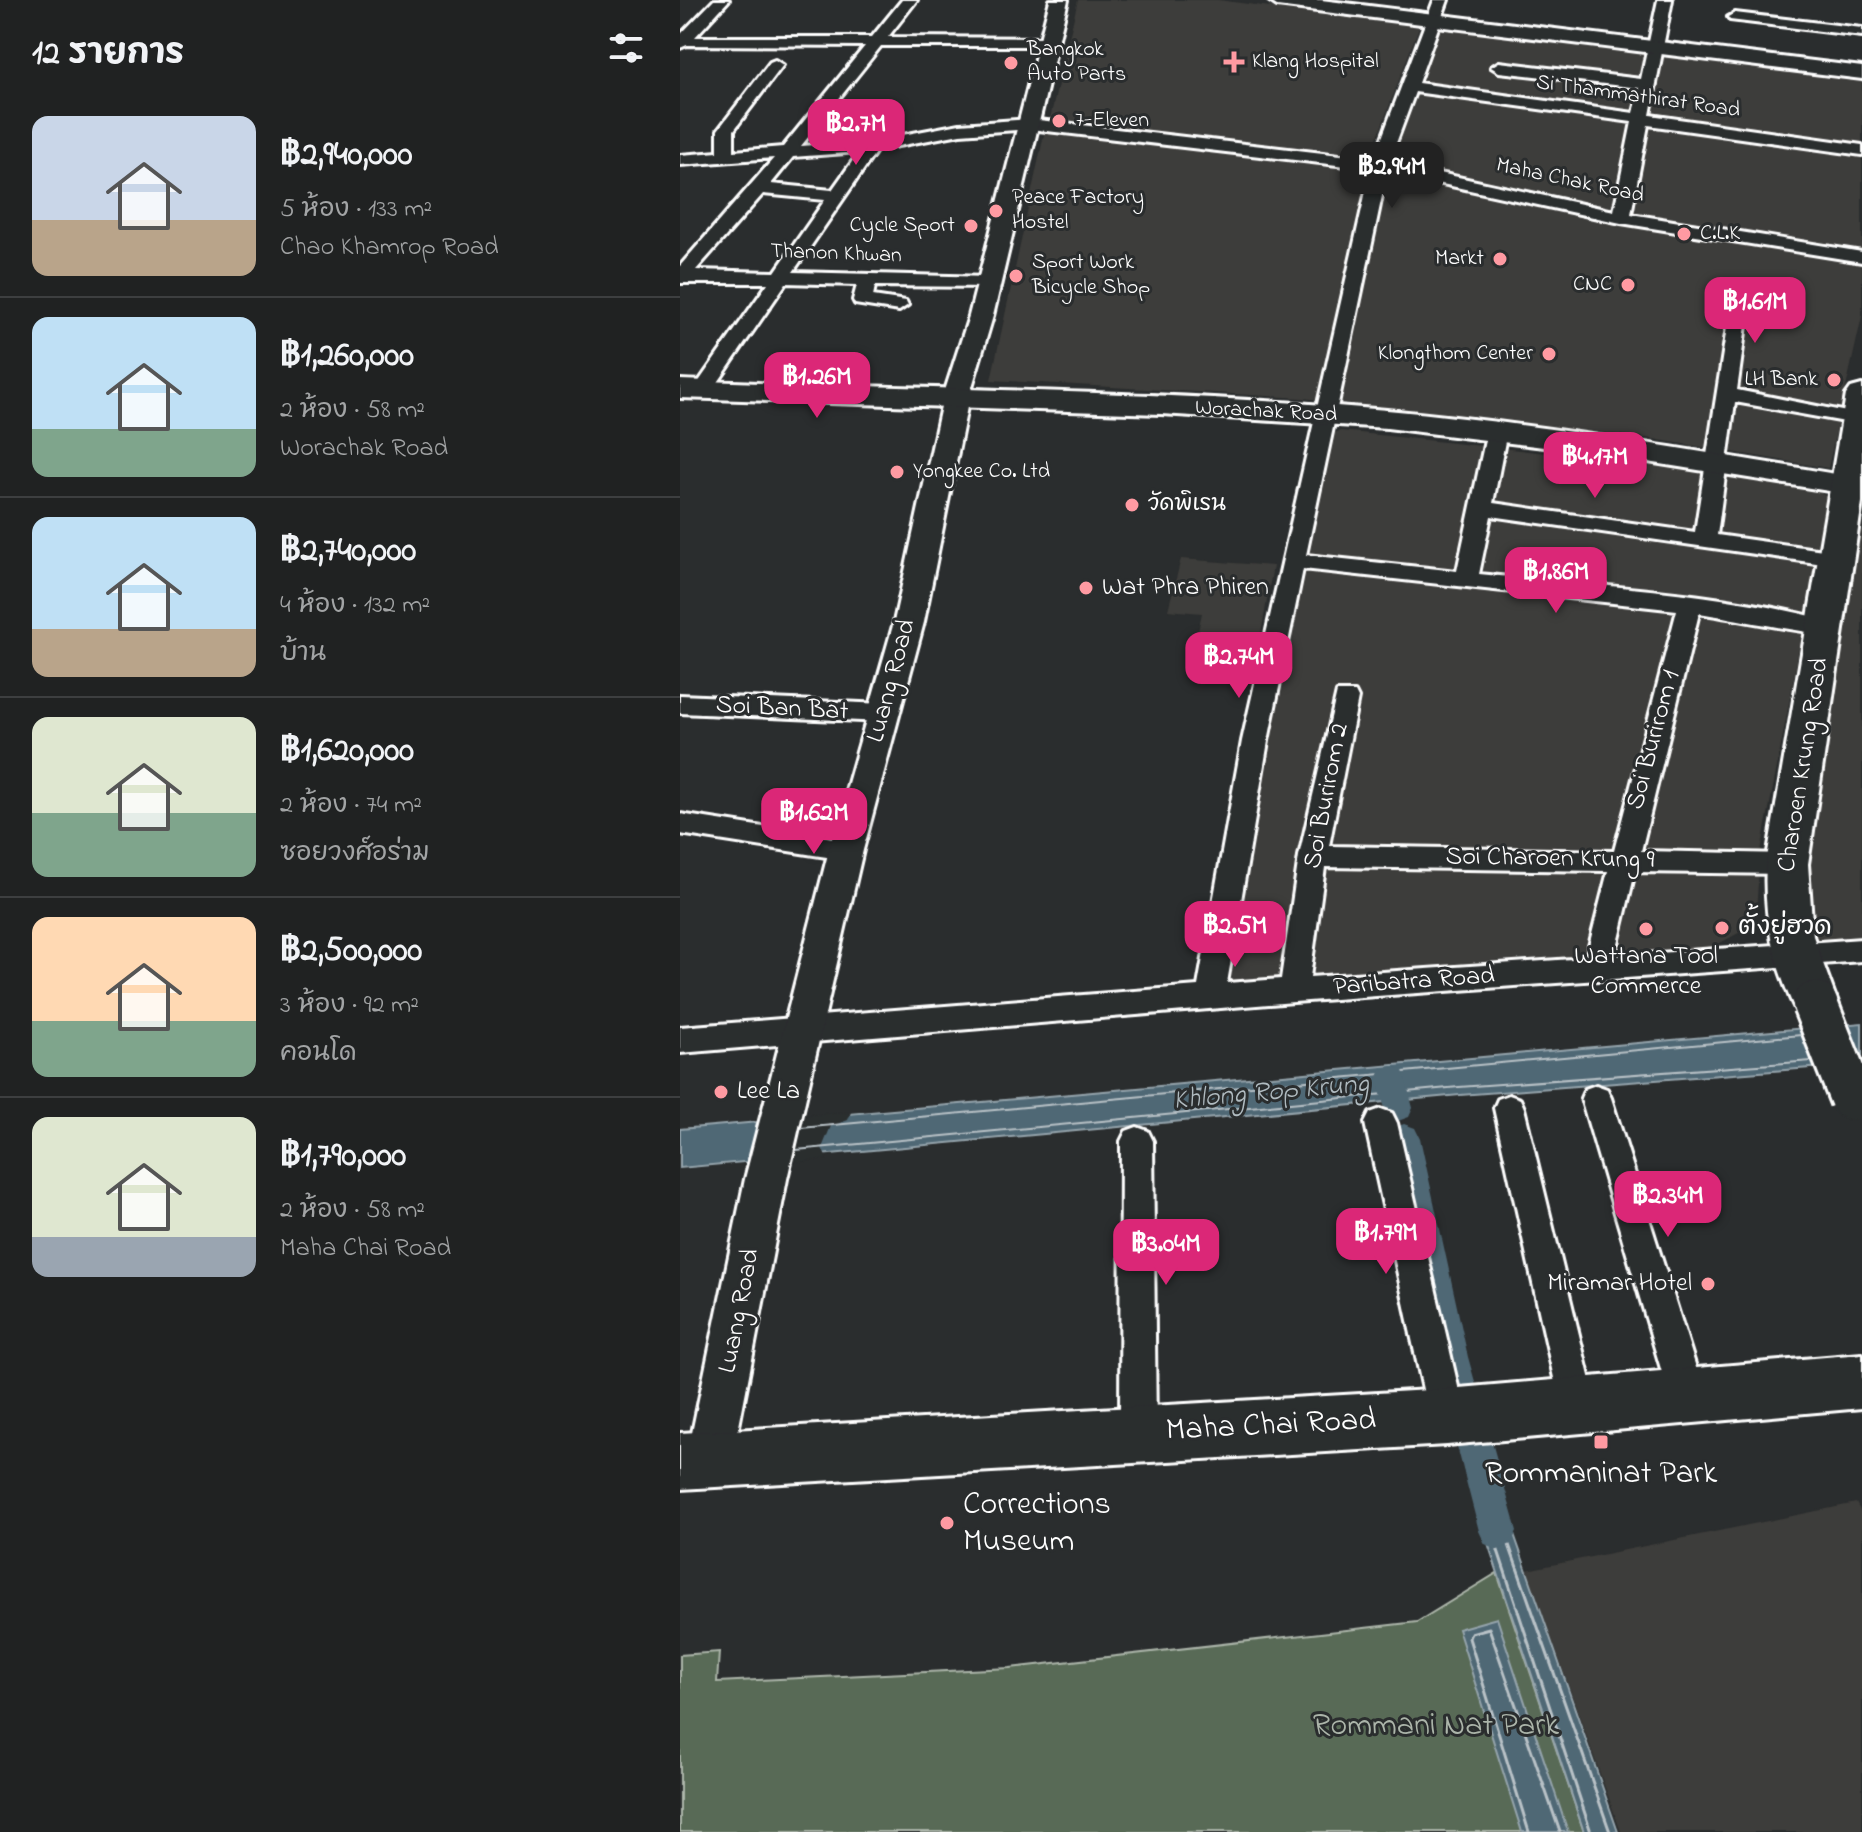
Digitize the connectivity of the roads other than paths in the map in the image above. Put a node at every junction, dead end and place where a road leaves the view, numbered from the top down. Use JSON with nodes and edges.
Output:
{"nodes":[{"id":1,"x":722,"y":0,"type":"edge"},
{"id":2,"x":910,"y":0,"type":"edge"},
{"id":3,"x":1059,"y":0,"type":"edge"},
{"id":4,"x":1277,"y":0,"type":"edge"},
{"id":5,"x":1441,"y":0,"type":"edge"},
{"id":6,"x":1665,"y":0,"type":"edge"},
{"id":7,"x":1735,"y":17,"type":"dead end"},
{"id":8,"x":1433,"y":20,"type":"junction"},
{"id":9,"x":1862,"y":32,"type":"edge"},
{"id":10,"x":681,"y":42,"type":"edge"},
{"id":11,"x":873,"y":42,"type":"junction"},
{"id":12,"x":1049,"y":42,"type":"junction"},
{"id":13,"x":1657,"y":48,"type":"junction"},
{"id":14,"x":775,"y":65,"type":"dead end"},
{"id":15,"x":1499,"y":67,"type":"dead end"},
{"id":16,"x":1862,"y":73,"type":"edge"},
{"id":17,"x":1648,"y":84,"type":"junction"},
{"id":18,"x":1408,"y":86,"type":"junction"},
{"id":19,"x":1643,"y":121,"type":"junction"},
{"id":20,"x":1030,"y":124,"type":"junction"},
{"id":21,"x":871,"y":146,"type":"junction"},
{"id":22,"x":788,"y":150,"type":"junction"},
{"id":23,"x":1862,"y":150,"type":"edge"},
{"id":24,"x":726,"y":155,"type":"junction"},
{"id":25,"x":680,"y":160,"type":"edge"},
{"id":26,"x":1380,"y":165,"type":"junction"},
{"id":27,"x":759,"y":188,"type":"junction"},
{"id":28,"x":839,"y":196,"type":"junction"},
{"id":29,"x":1621,"y":218,"type":"junction"},
{"id":30,"x":1862,"y":257,"type":"edge"},
{"id":31,"x":681,"y":276,"type":"edge"},
{"id":32,"x":779,"y":276,"type":"junction"},
{"id":33,"x":868,"y":279,"type":"junction"},
{"id":34,"x":989,"y":283,"type":"junction"},
{"id":35,"x":1742,"y":289,"type":"dead end"},
{"id":36,"x":899,"y":305,"type":"dead end"},
{"id":37,"x":691,"y":390,"type":"edge"},
{"id":38,"x":1726,"y":394,"type":"junction"},
{"id":39,"x":956,"y":397,"type":"junction"},
{"id":40,"x":1859,"y":407,"type":"edge"},
{"id":41,"x":1322,"y":414,"type":"junction"},
{"id":42,"x":1497,"y":431,"type":"junction"},
{"id":43,"x":1714,"y":463,"type":"junction"},
{"id":44,"x":1855,"y":487,"type":"edge"},
{"id":45,"x":1480,"y":508,"type":"junction"},
{"id":46,"x":1705,"y":538,"type":"junction"},
{"id":47,"x":1837,"y":559,"type":"junction"},
{"id":48,"x":1294,"y":561,"type":"junction"},
{"id":49,"x":1466,"y":582,"type":"junction"},
{"id":50,"x":1690,"y":604,"type":"junction"},
{"id":51,"x":1826,"y":628,"type":"junction"},
{"id":52,"x":1346,"y":698,"type":"dead end"},
{"id":53,"x":680,"y":704,"type":"edge"},
{"id":54,"x":884,"y":713,"type":"junction"},
{"id":55,"x":680,"y":824,"type":"edge"},
{"id":56,"x":846,"y":850,"type":"junction"},
{"id":57,"x":1313,"y":856,"type":"junction"},
{"id":58,"x":1623,"y":859,"type":"junction"},
{"id":59,"x":1787,"y":864,"type":"junction"},
{"id":60,"x":1862,"y":950,"type":"edge"},
{"id":61,"x":1794,"y":956,"type":"junction"},
{"id":62,"x":1597,"y":969,"type":"junction"},
{"id":63,"x":1294,"y":990,"type":"junction"},
{"id":64,"x":1210,"y":998,"type":"junction"},
{"id":65,"x":802,"y":1032,"type":"junction"},
{"id":66,"x":680,"y":1040,"type":"edge"},
{"id":67,"x":1596,"y":1098,"type":"dead end"},
{"id":68,"x":1509,"y":1108,"type":"dead end"},
{"id":69,"x":1857,"y":1111,"type":"edge"},
{"id":70,"x":1381,"y":1123,"type":"dead end"},
{"id":71,"x":1137,"y":1141,"type":"dead end"},
{"id":72,"x":1862,"y":1381,"type":"edge"},
{"id":73,"x":1687,"y":1396,"type":"junction"},
{"id":74,"x":1578,"y":1405,"type":"junction"},
{"id":75,"x":1467,"y":1415,"type":"junction"},
{"id":76,"x":1138,"y":1433,"type":"junction"},
{"id":77,"x":695,"y":1459,"type":"edge"}],
"edges":[{"from":1,"to":10,"type":"street"},
{"from":2,"to":11,"type":"street"},
{"from":3,"to":12,"type":"street","name":"Luang Road"},
{"from":4,"to":8,"type":"street"},
{"from":5,"to":8,"type":"street"},
{"from":6,"to":13,"type":"street"},
{"from":7,"to":9,"type":"street"},
{"from":8,"to":13,"type":"street"},
{"from":8,"to":18,"type":"street"},
{"from":10,"to":11,"type":"street"},
{"from":11,"to":12,"type":"street"},
{"from":11,"to":22,"type":"street"},
{"from":12,"to":20,"type":"street","name":"Luang Road"},
{"from":13,"to":16,"type":"street"},
{"from":13,"to":17,"type":"street"},
{"from":14,"to":24,"type":"street"},
{"from":15,"to":17,"type":"street"},
{"from":17,"to":19,"type":"street"},
{"from":18,"to":19,"type":"street","name":"Si Thammathirat Road"},
{"from":18,"to":26,"type":"street"},
{"from":19,"to":23,"type":"street","name":"Si Thammathirat Road"},
{"from":19,"to":29,"type":"street"},
{"from":20,"to":21,"type":"street","name":"Maha Chak Road"},
{"from":20,"to":26,"type":"street","name":"Maha Chak Road"},
{"from":20,"to":34,"type":"street","name":"Luang Road"},
{"from":21,"to":22,"type":"street","name":"Maha Chak Road"},
{"from":21,"to":28,"type":"street"},
{"from":22,"to":24,"type":"street","name":"Maha Chak Road"},
{"from":22,"to":27,"type":"street"},
{"from":24,"to":25,"type":"street","name":"Maha Chak Road"},
{"from":26,"to":29,"type":"street","name":"Maha Chak Road"},
{"from":26,"to":41,"type":"street"},
{"from":27,"to":28,"type":"street"},
{"from":27,"to":31,"type":"street"},
{"from":28,"to":32,"type":"street"},
{"from":29,"to":30,"type":"street","name":"Maha Chak Road"},
{"from":31,"to":32,"type":"street","name":"Thanon Khwan"},
{"from":32,"to":33,"type":"street","name":"Thanon Khwan"},
{"from":32,"to":37,"type":"street"},
{"from":33,"to":34,"type":"street","name":"Thanon Khwan"},
{"from":33,"to":36,"type":"street"},
{"from":34,"to":39,"type":"street","name":"Luang Road"},
{"from":35,"to":38,"type":"street"},
{"from":37,"to":39,"type":"main road","name":"Worachak Road"},
{"from":38,"to":40,"type":"street"},
{"from":38,"to":43,"type":"street"},
{"from":39,"to":41,"type":"main road","name":"Worachak Road"},
{"from":39,"to":54,"type":"street","name":"Luang Road"},
{"from":40,"to":44,"type":"main road","name":"Charoen Krung Road"},
{"from":41,"to":42,"type":"main road","name":"Worachak Road"},
{"from":41,"to":48,"type":"street"},
{"from":42,"to":43,"type":"main road","name":"Worachak Road"},
{"from":42,"to":45,"type":"street"},
{"from":43,"to":44,"type":"main road","name":"Worachak Road"},
{"from":43,"to":46,"type":"street"},
{"from":44,"to":47,"type":"main road","name":"Charoen Krung Road"},
{"from":45,"to":46,"type":"street"},
{"from":45,"to":49,"type":"street"},
{"from":46,"to":47,"type":"street"},
{"from":47,"to":51,"type":"main road","name":"Charoen Krung Road"},
{"from":48,"to":49,"type":"street"},
{"from":48,"to":64,"type":"street"},
{"from":49,"to":50,"type":"street"},
{"from":50,"to":51,"type":"street"},
{"from":50,"to":58,"type":"street","name":"Soi Burirom 1"},
{"from":51,"to":59,"type":"main road","name":"Charoen Krung Road"},
{"from":52,"to":57,"type":"street","name":"Soi Burirom 2"},
{"from":53,"to":54,"type":"street","name":"Soi Ban Bat"},
{"from":54,"to":56,"type":"street","name":"Luang Road"},
{"from":55,"to":56,"type":"street"},
{"from":56,"to":65,"type":"street","name":"Luang Road"},
{"from":57,"to":58,"type":"street","name":"Soi Charoen Krung 9"},
{"from":57,"to":63,"type":"street","name":"Soi Burirom 2"},
{"from":58,"to":59,"type":"street","name":"Soi Charoen Krung 9"},
{"from":58,"to":62,"type":"street","name":"Soi Burirom 1"},
{"from":59,"to":61,"type":"main road","name":"Charoen Krung Road"},
{"from":60,"to":61,"type":"street","name":"Paribatra Road"},
{"from":61,"to":62,"type":"street","name":"Paribatra Road"},
{"from":61,"to":69,"type":"main road","name":"Charoen Krung Road","bridge":true},
{"from":62,"to":63,"type":"street","name":"Paribatra Road"},
{"from":63,"to":64,"type":"street","name":"Paribatra Road"},
{"from":64,"to":65,"type":"street","name":"Paribatra Road"},
{"from":65,"to":66,"type":"street","name":"Paribatra Road"},
{"from":65,"to":77,"type":"street","name":"Luang Road"},
{"from":67,"to":73,"type":"street"},
{"from":68,"to":74,"type":"street"},
{"from":70,"to":75,"type":"street"},
{"from":71,"to":76,"type":"street"},
{"from":72,"to":73,"type":"main road","name":"Maha Chai Road"},
{"from":73,"to":74,"type":"main road","name":"Maha Chai Road"},
{"from":74,"to":75,"type":"main road","name":"Maha Chai Road"},
{"from":75,"to":76,"type":"main road","name":"Maha Chai Road"},
{"from":76,"to":77,"type":"main road","name":"Maha Chai Road"}]}
